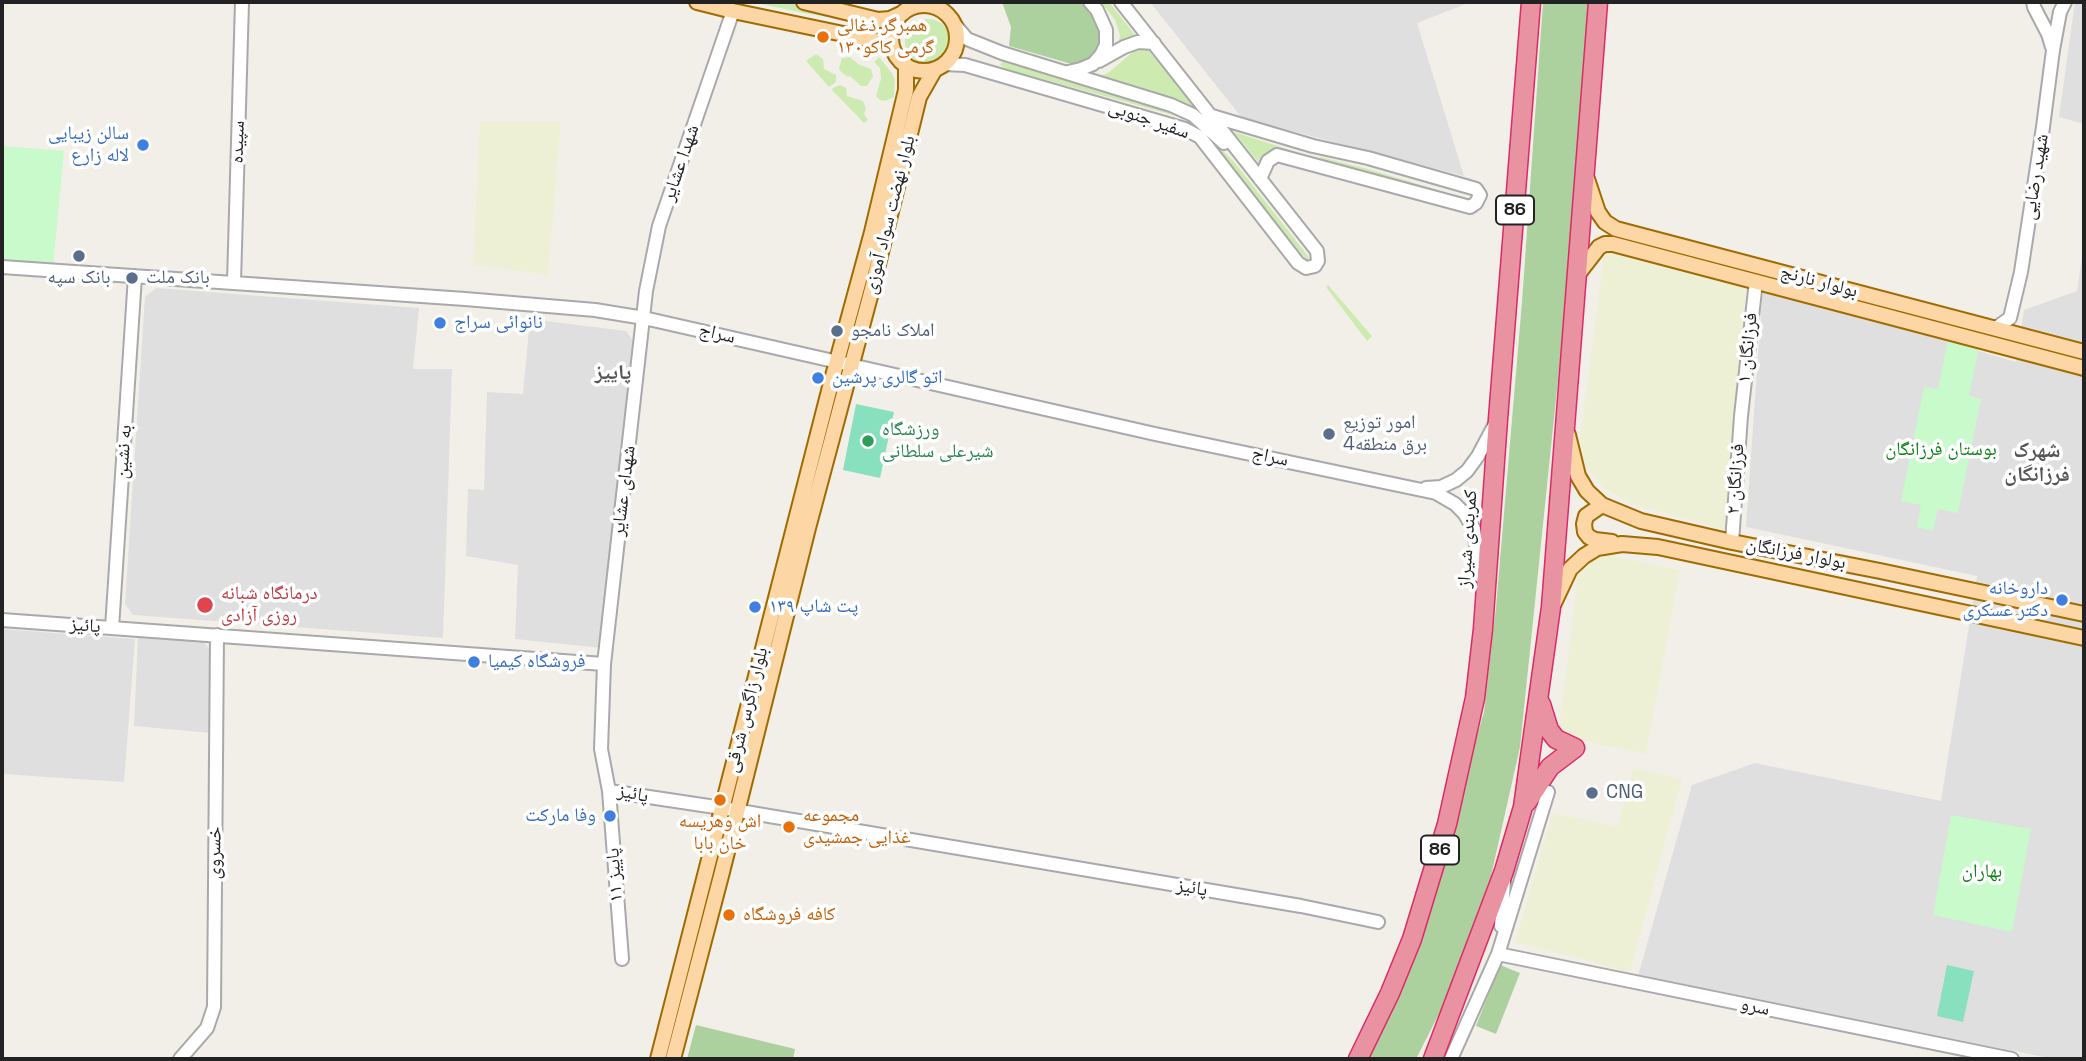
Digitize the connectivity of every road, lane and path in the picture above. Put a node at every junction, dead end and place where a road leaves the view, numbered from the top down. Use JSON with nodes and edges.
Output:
{"nodes":[{"id":1,"x":242,"y":2,"type":"edge"},
{"id":2,"x":697,"y":2,"type":"edge"},
{"id":3,"x":804,"y":2,"type":"edge"},
{"id":4,"x":1090,"y":2,"type":"edge"},
{"id":5,"x":1121,"y":2,"type":"edge"},
{"id":6,"x":1531,"y":2,"type":"edge"},
{"id":7,"x":1598,"y":2,"type":"edge"},
{"id":8,"x":2034,"y":2,"type":"edge"},
{"id":9,"x":2064,"y":3,"type":"edge"},
{"id":10,"x":912,"y":7,"type":"edge"},
{"id":11,"x":733,"y":11,"type":"junction"},
{"id":12,"x":949,"y":13,"type":"edge"},
{"id":13,"x":858,"y":15,"type":"junction"},
{"id":14,"x":853,"y":36,"type":"junction"},
{"id":15,"x":1154,"y":43,"type":"junction"},
{"id":16,"x":893,"y":49,"type":"junction"},
{"id":17,"x":2053,"y":50,"type":"junction"},
{"id":18,"x":1002,"y":53,"type":"junction"},
{"id":19,"x":1093,"y":64,"type":"junction"},
{"id":20,"x":905,"y":65,"type":"junction"},
{"id":21,"x":940,"y":67,"type":"junction"},
{"id":22,"x":996,"y":73,"type":"junction"},
{"id":23,"x":1064,"y":73,"type":"junction"},
{"id":24,"x":1211,"y":116,"type":"junction"},
{"id":25,"x":906,"y":120,"type":"junction"},
{"id":26,"x":1313,"y":146,"type":"junction"},
{"id":27,"x":1308,"y":163,"type":"junction"},
{"id":28,"x":1248,"y":164,"type":"junction"},
{"id":29,"x":1586,"y":174,"type":"junction"},
{"id":30,"x":1260,"y":180,"type":"junction"},
{"id":31,"x":1614,"y":236,"type":"junction"},
{"id":32,"x":2,"y":267,"type":"edge"},
{"id":33,"x":1578,"y":274,"type":"junction"},
{"id":34,"x":135,"y":276,"type":"junction"},
{"id":35,"x":1756,"y":281,"type":"junction"},
{"id":36,"x":234,"y":282,"type":"junction"},
{"id":37,"x":644,"y":318,"type":"junction"},
{"id":38,"x":1996,"y":328,"type":"junction"},
{"id":39,"x":2084,"y":352,"type":"edge"},
{"id":40,"x":837,"y":361,"type":"junction"},
{"id":41,"x":852,"y":364,"type":"junction"},
{"id":42,"x":2084,"y":368,"type":"edge"},
{"id":43,"x":1741,"y":416,"type":"joint"},
{"id":44,"x":1498,"y":419,"type":"junction"},
{"id":45,"x":1565,"y":422,"type":"junction"},
{"id":46,"x":1419,"y":488,"type":"junction"},
{"id":47,"x":1602,"y":505,"type":"junction"},
{"id":48,"x":1731,"y":542,"type":"junction"},
{"id":49,"x":1622,"y":544,"type":"junction"},
{"id":50,"x":793,"y":558,"type":"junction"},
{"id":51,"x":1551,"y":607,"type":"junction"},
{"id":52,"x":2084,"y":614,"type":"edge"},
{"id":53,"x":2,"y":620,"type":"edge"},
{"id":54,"x":113,"y":628,"type":"junction"},
{"id":55,"x":1483,"y":629,"type":"junction"},
{"id":56,"x":218,"y":635,"type":"junction"},
{"id":57,"x":2084,"y":638,"type":"edge"},
{"id":58,"x":604,"y":664,"type":"junction"},
{"id":59,"x":1539,"y":699,"type":"junction"},
{"id":60,"x":747,"y":739,"type":"junction"},
{"id":61,"x":609,"y":791,"type":"junction"},
{"id":62,"x":1548,"y":792,"type":"dead end"},
{"id":63,"x":1522,"y":807,"type":"junction"},
{"id":64,"x":722,"y":808,"type":"junction"},
{"id":65,"x":738,"y":810,"type":"junction"},
{"id":66,"x":708,"y":867,"type":"junction"},
{"id":67,"x":1504,"y":871,"type":"junction"},
{"id":68,"x":722,"y":872,"type":"junction"},
{"id":69,"x":1378,"y":922,"type":"dead end"},
{"id":70,"x":1499,"y":954,"type":"junction"},
{"id":71,"x":622,"y":960,"type":"dead end"},
{"id":72,"x":180,"y":1059,"type":"edge"},
{"id":73,"x":657,"y":1059,"type":"edge"},
{"id":74,"x":673,"y":1059,"type":"edge"},
{"id":75,"x":1358,"y":1059,"type":"edge"},
{"id":76,"x":1433,"y":1059,"type":"edge"},
{"id":77,"x":1451,"y":1059,"type":"edge"},
{"id":78,"x":2012,"y":1059,"type":"edge"}],
"edges":[{"from":1,"to":36,"type":"street","name":"سپیده"},
{"from":2,"to":11,"type":"main road"},
{"from":3,"to":13,"type":"main road"},
{"from":4,"to":19,"type":"street"},
{"from":5,"to":15,"type":"street"},
{"from":6,"to":44,"type":"highway","name":"کمربندی شیراز","number":"86"},
{"from":7,"to":29,"type":"highway"},
{"from":8,"to":17,"type":"street"},
{"from":9,"to":17,"type":"street","name":"شهید رضایی"},
{"from":10,"to":12,"type":"main road"},
{"from":10,"to":13,"type":"main road"},
{"from":10,"to":16,"type":"main road"},
{"from":11,"to":14,"type":"main road"},
{"from":11,"to":37,"type":"street","name":"شهدا عشایر"},
{"from":12,"to":18,"type":"street","name":"سفیر جنوبی"},
{"from":12,"to":21,"type":"main road"},
{"from":13,"to":14,"type":"main road"},
{"from":14,"to":16,"type":"main road"},
{"from":15,"to":19,"type":"street"},
{"from":15,"to":24,"type":"street"},
{"from":16,"to":20,"type":"main road"},
{"from":17,"to":38,"type":"street","name":"شهید رضایی"},
{"from":18,"to":22,"type":"street"},
{"from":18,"to":23,"type":"street","name":"سفیر جنوبی"},
{"from":19,"to":23,"type":"street"},
{"from":20,"to":21,"type":"main road"},
{"from":20,"to":25,"type":"main road","name":"بلوار نهضت سواد آموزی"},
{"from":21,"to":22,"type":"street","name":"سفیر جنوبی"},
{"from":21,"to":25,"type":"main road","name":"بلوار نهضت سواد آموزی"},
{"from":22,"to":30,"type":"street","name":"سفیر جنوبی"},
{"from":23,"to":28,"type":"street","name":"سفیر جنوبی"},
{"from":24,"to":26,"type":"street","name":"سفیر جنوبی"},
{"from":24,"to":28,"type":"street"},
{"from":25,"to":40,"type":"main road","name":"بلوار نهضت سواد آموزی"},
{"from":25,"to":41,"type":"main road","name":"بلوار نهضت سواد آموزی"},
{"from":26,"to":27,"type":"street"},
{"from":26,"to":27,"type":"street","name":"سفیر جنوبی"},
{"from":27,"to":30,"type":"street"},
{"from":28,"to":30,"type":"street"},
{"from":29,"to":31,"type":"main road"},
{"from":29,"to":33,"type":"highway"},
{"from":31,"to":33,"type":"main road"},
{"from":31,"to":35,"type":"main road","name":"بولوار نارنج"},
{"from":31,"to":38,"type":"main road","name":"بولوار نارنج"},
{"from":32,"to":34,"type":"street","name":"سراج"},
{"from":33,"to":45,"type":"highway"},
{"from":34,"to":36,"type":"street","name":"سراج"},
{"from":34,"to":54,"type":"street","name":"به نشین"},
{"from":35,"to":42,"type":"main road","name":"بولوار نارنج"},
{"from":35,"to":43,"type":"street","name":"فرزانگان ۱"},
{"from":36,"to":37,"type":"street","name":"سراج"},
{"from":37,"to":40,"type":"street","name":"سراج"},
{"from":37,"to":58,"type":"street","name":"شهدای عشایر"},
{"from":38,"to":39,"type":"main road","name":"بولوار نارنج"},
{"from":40,"to":41,"type":"street","name":"سراج"},
{"from":40,"to":50,"type":"main road","name":"بلوار زاگرس شرقی"},
{"from":41,"to":46,"type":"street","name":"سراج"},
{"from":41,"to":50,"type":"main road","name":"بلوار زاگرس شرقی"},
{"from":43,"to":48,"type":"street","name":"فرزانگان ۲"},
{"from":44,"to":46,"type":"street"},
{"from":44,"to":55,"type":"highway","name":"کمربندی شیراز","number":"86"},
{"from":45,"to":47,"type":"main road","name":"بولوار فرزانگان"},
{"from":45,"to":51,"type":"highway"},
{"from":46,"to":55,"type":"street"},
{"from":47,"to":48,"type":"main road","name":"بولوار فرزانگان"},
{"from":47,"to":49,"type":"main road"},
{"from":48,"to":52,"type":"main road","name":"بولوار فرزانگان"},
{"from":49,"to":51,"type":"main road","name":"بولوار فرزانگان"},
{"from":49,"to":57,"type":"main road","name":"بولوار فرزانگان"},
{"from":50,"to":60,"type":"main road","name":"بلوار زاگرس شرقی"},
{"from":51,"to":59,"type":"highway"},
{"from":53,"to":54,"type":"street","name":"پائیز"},
{"from":54,"to":56,"type":"street","name":"پائیز"},
{"from":55,"to":75,"type":"highway","name":"کمربندی شیراز","number":"86"},
{"from":56,"to":58,"type":"street","name":"پائیز"},
{"from":56,"to":72,"type":"street","name":"خسروى"},
{"from":58,"to":61,"type":"street","name":"پائیز"},
{"from":59,"to":63,"type":"highway"},
{"from":59,"to":63,"type":"highway"},
{"from":60,"to":64,"type":"main road","name":"بلوار زاگرس شرقی"},
{"from":60,"to":65,"type":"main road","name":"بلوار زاگرس شرقی"},
{"from":61,"to":64,"type":"street","name":"پائیز"},
{"from":61,"to":71,"type":"street","name":"پاییز ۱۱"},
{"from":62,"to":70,"type":"street"},
{"from":63,"to":67,"type":"highway"},
{"from":64,"to":65,"type":"street","name":"پائیز"},
{"from":64,"to":66,"type":"main road","name":"بلوار زاگرس شرقی"},
{"from":65,"to":68,"type":"main road","name":"بلوار زاگرس شرقی"},
{"from":65,"to":69,"type":"street","name":"پائیز"},
{"from":66,"to":68,"type":"main road"},
{"from":66,"to":73,"type":"main road","name":"بلوار زاگرس شرقی"},
{"from":67,"to":70,"type":"street"},
{"from":67,"to":76,"type":"highway"},
{"from":68,"to":74,"type":"main road","name":"بلوار زاگرس شرقی"},
{"from":70,"to":77,"type":"street"},
{"from":70,"to":78,"type":"street","name":"سرو"}]}
